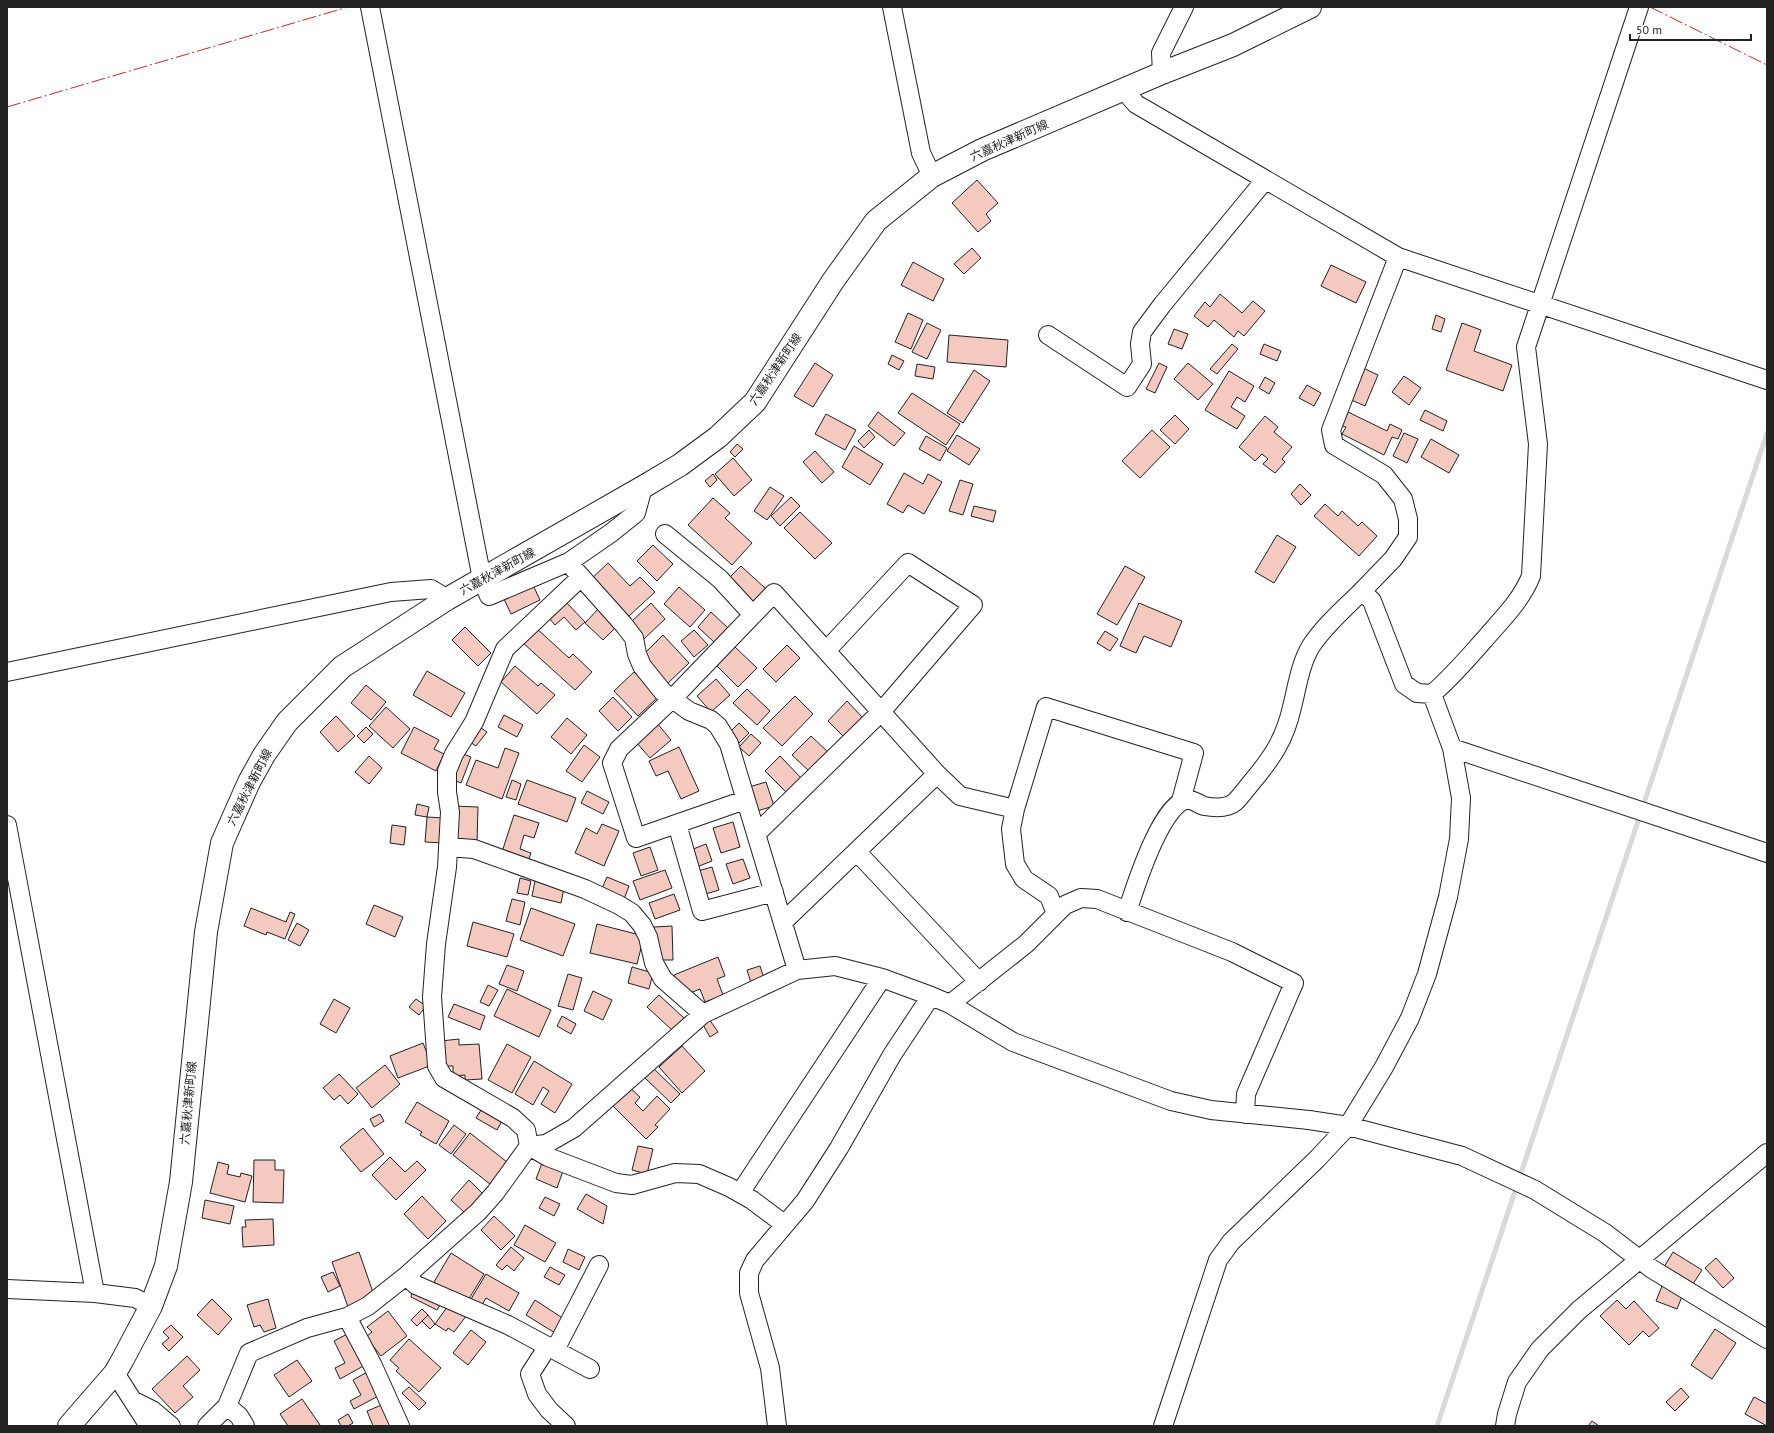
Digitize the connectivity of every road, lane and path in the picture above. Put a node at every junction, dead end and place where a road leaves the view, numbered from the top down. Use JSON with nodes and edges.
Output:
{"nodes":[{"id":1,"x":370,"y":7,"type":"edge"},
{"id":2,"x":892,"y":7,"type":"edge"},
{"id":3,"x":1184,"y":7,"type":"edge"},
{"id":4,"x":1310,"y":7,"type":"edge"},
{"id":5,"x":1638,"y":7,"type":"edge"},
{"id":6,"x":1162,"y":73,"type":"junction"},
{"id":7,"x":1123,"y":89,"type":"junction"},
{"id":8,"x":932,"y":176,"type":"junction"},
{"id":9,"x":1265,"y":180,"type":"junction"},
{"id":10,"x":1398,"y":258,"type":"junction"},
{"id":11,"x":1539,"y":305,"type":"junction"},
{"id":12,"x":1048,"y":335,"type":"dead end"},
{"id":13,"x":1767,"y":380,"type":"edge"},
{"id":14,"x":643,"y":488,"type":"junction"},
{"id":15,"x":665,"y":534,"type":"dead end"},
{"id":16,"x":569,"y":562,"type":"junction"},
{"id":17,"x":580,"y":578,"type":"junction"},
{"id":18,"x":482,"y":579,"type":"junction"},
{"id":19,"x":1362,"y":591,"type":"junction"},
{"id":20,"x":447,"y":599,"type":"junction"},
{"id":21,"x":753,"y":615,"type":"junction"},
{"id":22,"x":826,"y":650,"type":"junction"},
{"id":23,"x":7,"y":672,"type":"edge"},
{"id":24,"x":1432,"y":694,"type":"junction"},
{"id":25,"x":672,"y":699,"type":"junction"},
{"id":26,"x":881,"y":712,"type":"junction"},
{"id":27,"x":1452,"y":748,"type":"junction"},
{"id":28,"x":937,"y":774,"type":"junction"},
{"id":29,"x":745,"y":800,"type":"junction"},
{"id":30,"x":1181,"y":801,"type":"junction"},
{"id":31,"x":1015,"y":809,"type":"junction"},
{"id":32,"x":677,"y":824,"type":"junction"},
{"id":33,"x":7,"y":825,"type":"edge"},
{"id":34,"x":756,"y":834,"type":"junction"},
{"id":35,"x":448,"y":847,"type":"junction"},
{"id":36,"x":857,"y":852,"type":"junction"},
{"id":37,"x":1767,"y":853,"type":"edge"},
{"id":38,"x":774,"y":892,"type":"junction"},
{"id":39,"x":1127,"y":912,"type":"junction"},
{"id":40,"x":1056,"y":914,"type":"junction"},
{"id":41,"x":783,"y":922,"type":"junction"},
{"id":42,"x":797,"y":970,"type":"junction"},
{"id":43,"x":882,"y":978,"type":"junction"},
{"id":44,"x":979,"y":982,"type":"junction"},
{"id":45,"x":931,"y":996,"type":"junction"},
{"id":46,"x":950,"y":1004,"type":"junction"},
{"id":47,"x":703,"y":1014,"type":"junction"},
{"id":48,"x":1245,"y":1114,"type":"junction"},
{"id":49,"x":1348,"y":1126,"type":"junction"},
{"id":50,"x":529,"y":1146,"type":"junction"},
{"id":51,"x":1767,"y":1153,"type":"edge"},
{"id":52,"x":740,"y":1193,"type":"junction"},
{"id":53,"x":784,"y":1224,"type":"junction"},
{"id":54,"x":1639,"y":1260,"type":"junction"},
{"id":55,"x":599,"y":1265,"type":"dead end"},
{"id":56,"x":406,"y":1276,"type":"junction"},
{"id":57,"x":7,"y":1289,"type":"edge"},
{"id":58,"x":95,"y":1293,"type":"junction"},
{"id":59,"x":151,"y":1306,"type":"junction"},
{"id":60,"x":347,"y":1317,"type":"junction"},
{"id":61,"x":1767,"y":1339,"type":"edge"},
{"id":62,"x":551,"y":1348,"type":"junction"},
{"id":63,"x":590,"y":1369,"type":"dead end"},
{"id":64,"x":115,"y":1373,"type":"junction"},
{"id":65,"x":133,"y":1400,"type":"junction"},
{"id":66,"x":227,"y":1406,"type":"junction"},
{"id":67,"x":69,"y":1426,"type":"edge"},
{"id":68,"x":148,"y":1426,"type":"edge"},
{"id":69,"x":172,"y":1426,"type":"edge"},
{"id":70,"x":207,"y":1426,"type":"edge"},
{"id":71,"x":245,"y":1426,"type":"edge"},
{"id":72,"x":400,"y":1426,"type":"edge"},
{"id":73,"x":566,"y":1426,"type":"edge"},
{"id":74,"x":777,"y":1426,"type":"edge"},
{"id":75,"x":1163,"y":1426,"type":"edge"},
{"id":76,"x":1505,"y":1426,"type":"edge"}],
"edges":[{"from":1,"to":18,"type":"street"},
{"from":2,"to":8,"type":"street"},
{"from":3,"to":6,"type":"street"},
{"from":4,"to":6,"type":"main road","name":"六嘉秋津新町線"},
{"from":5,"to":11,"type":"street"},
{"from":6,"to":7,"type":"main road","name":"六嘉秋津新町線"},
{"from":7,"to":8,"type":"main road","name":"六嘉秋津新町線"},
{"from":7,"to":9,"type":"street"},
{"from":8,"to":14,"type":"main road","name":"六嘉秋津新町線"},
{"from":9,"to":10,"type":"street"},
{"from":9,"to":12,"type":"street"},
{"from":10,"to":11,"type":"street"},
{"from":10,"to":19,"type":"street"},
{"from":11,"to":13,"type":"street"},
{"from":11,"to":24,"type":"street"},
{"from":14,"to":16,"type":"street"},
{"from":14,"to":18,"type":"main road","name":"六嘉秋津新町線"},
{"from":15,"to":21,"type":"street"},
{"from":16,"to":17,"type":"street"},
{"from":16,"to":18,"type":"street"},
{"from":17,"to":25,"type":"street"},
{"from":17,"to":35,"type":"street"},
{"from":18,"to":20,"type":"main road","name":"六嘉秋津新町線"},
{"from":19,"to":24,"type":"street"},
{"from":19,"to":30,"type":"street"},
{"from":20,"to":23,"type":"street"},
{"from":20,"to":59,"type":"main road","name":"六嘉秋津新町線"},
{"from":21,"to":22,"type":"street"},
{"from":21,"to":25,"type":"street"},
{"from":22,"to":26,"type":"street"},
{"from":22,"to":26,"type":"street"},
{"from":24,"to":27,"type":"street"},
{"from":25,"to":29,"type":"street"},
{"from":25,"to":32,"type":"street"},
{"from":26,"to":28,"type":"street"},
{"from":26,"to":34,"type":"street"},
{"from":27,"to":37,"type":"street"},
{"from":27,"to":49,"type":"street"},
{"from":28,"to":31,"type":"street"},
{"from":28,"to":36,"type":"street"},
{"from":29,"to":32,"type":"street"},
{"from":29,"to":34,"type":"street"},
{"from":30,"to":31,"type":"street"},
{"from":30,"to":39,"type":"street"},
{"from":31,"to":40,"type":"street"},
{"from":32,"to":38,"type":"street"},
{"from":33,"to":58,"type":"street"},
{"from":34,"to":38,"type":"street"},
{"from":35,"to":47,"type":"street"},
{"from":35,"to":50,"type":"street"},
{"from":36,"to":41,"type":"street"},
{"from":36,"to":44,"type":"street"},
{"from":38,"to":41,"type":"street"},
{"from":39,"to":40,"type":"street"},
{"from":39,"to":48,"type":"street"},
{"from":40,"to":44,"type":"street"},
{"from":41,"to":42,"type":"street"},
{"from":42,"to":43,"type":"street"},
{"from":42,"to":47,"type":"street"},
{"from":43,"to":45,"type":"street"},
{"from":43,"to":52,"type":"street"},
{"from":44,"to":46,"type":"street"},
{"from":45,"to":46,"type":"street"},
{"from":45,"to":53,"type":"street"},
{"from":46,"to":48,"type":"street"},
{"from":47,"to":50,"type":"street"},
{"from":48,"to":49,"type":"street"},
{"from":49,"to":54,"type":"street"},
{"from":49,"to":75,"type":"street"},
{"from":50,"to":52,"type":"street"},
{"from":50,"to":56,"type":"street"},
{"from":51,"to":54,"type":"street"},
{"from":52,"to":53,"type":"street"},
{"from":53,"to":74,"type":"street"},
{"from":54,"to":61,"type":"street"},
{"from":54,"to":76,"type":"street"},
{"from":55,"to":62,"type":"street"},
{"from":56,"to":60,"type":"street"},
{"from":56,"to":62,"type":"street"},
{"from":57,"to":58,"type":"street"},
{"from":58,"to":59,"type":"street"},
{"from":59,"to":64,"type":"main road","name":"六嘉秋津新町線"},
{"from":60,"to":66,"type":"street"},
{"from":60,"to":72,"type":"street"},
{"from":62,"to":63,"type":"street"},
{"from":62,"to":73,"type":"street"},
{"from":64,"to":65,"type":"street"},
{"from":64,"to":67,"type":"main road","name":"六嘉秋津新町線"},
{"from":65,"to":68,"type":"street"},
{"from":65,"to":69,"type":"street"},
{"from":66,"to":70,"type":"street"},
{"from":66,"to":71,"type":"street"}]}
